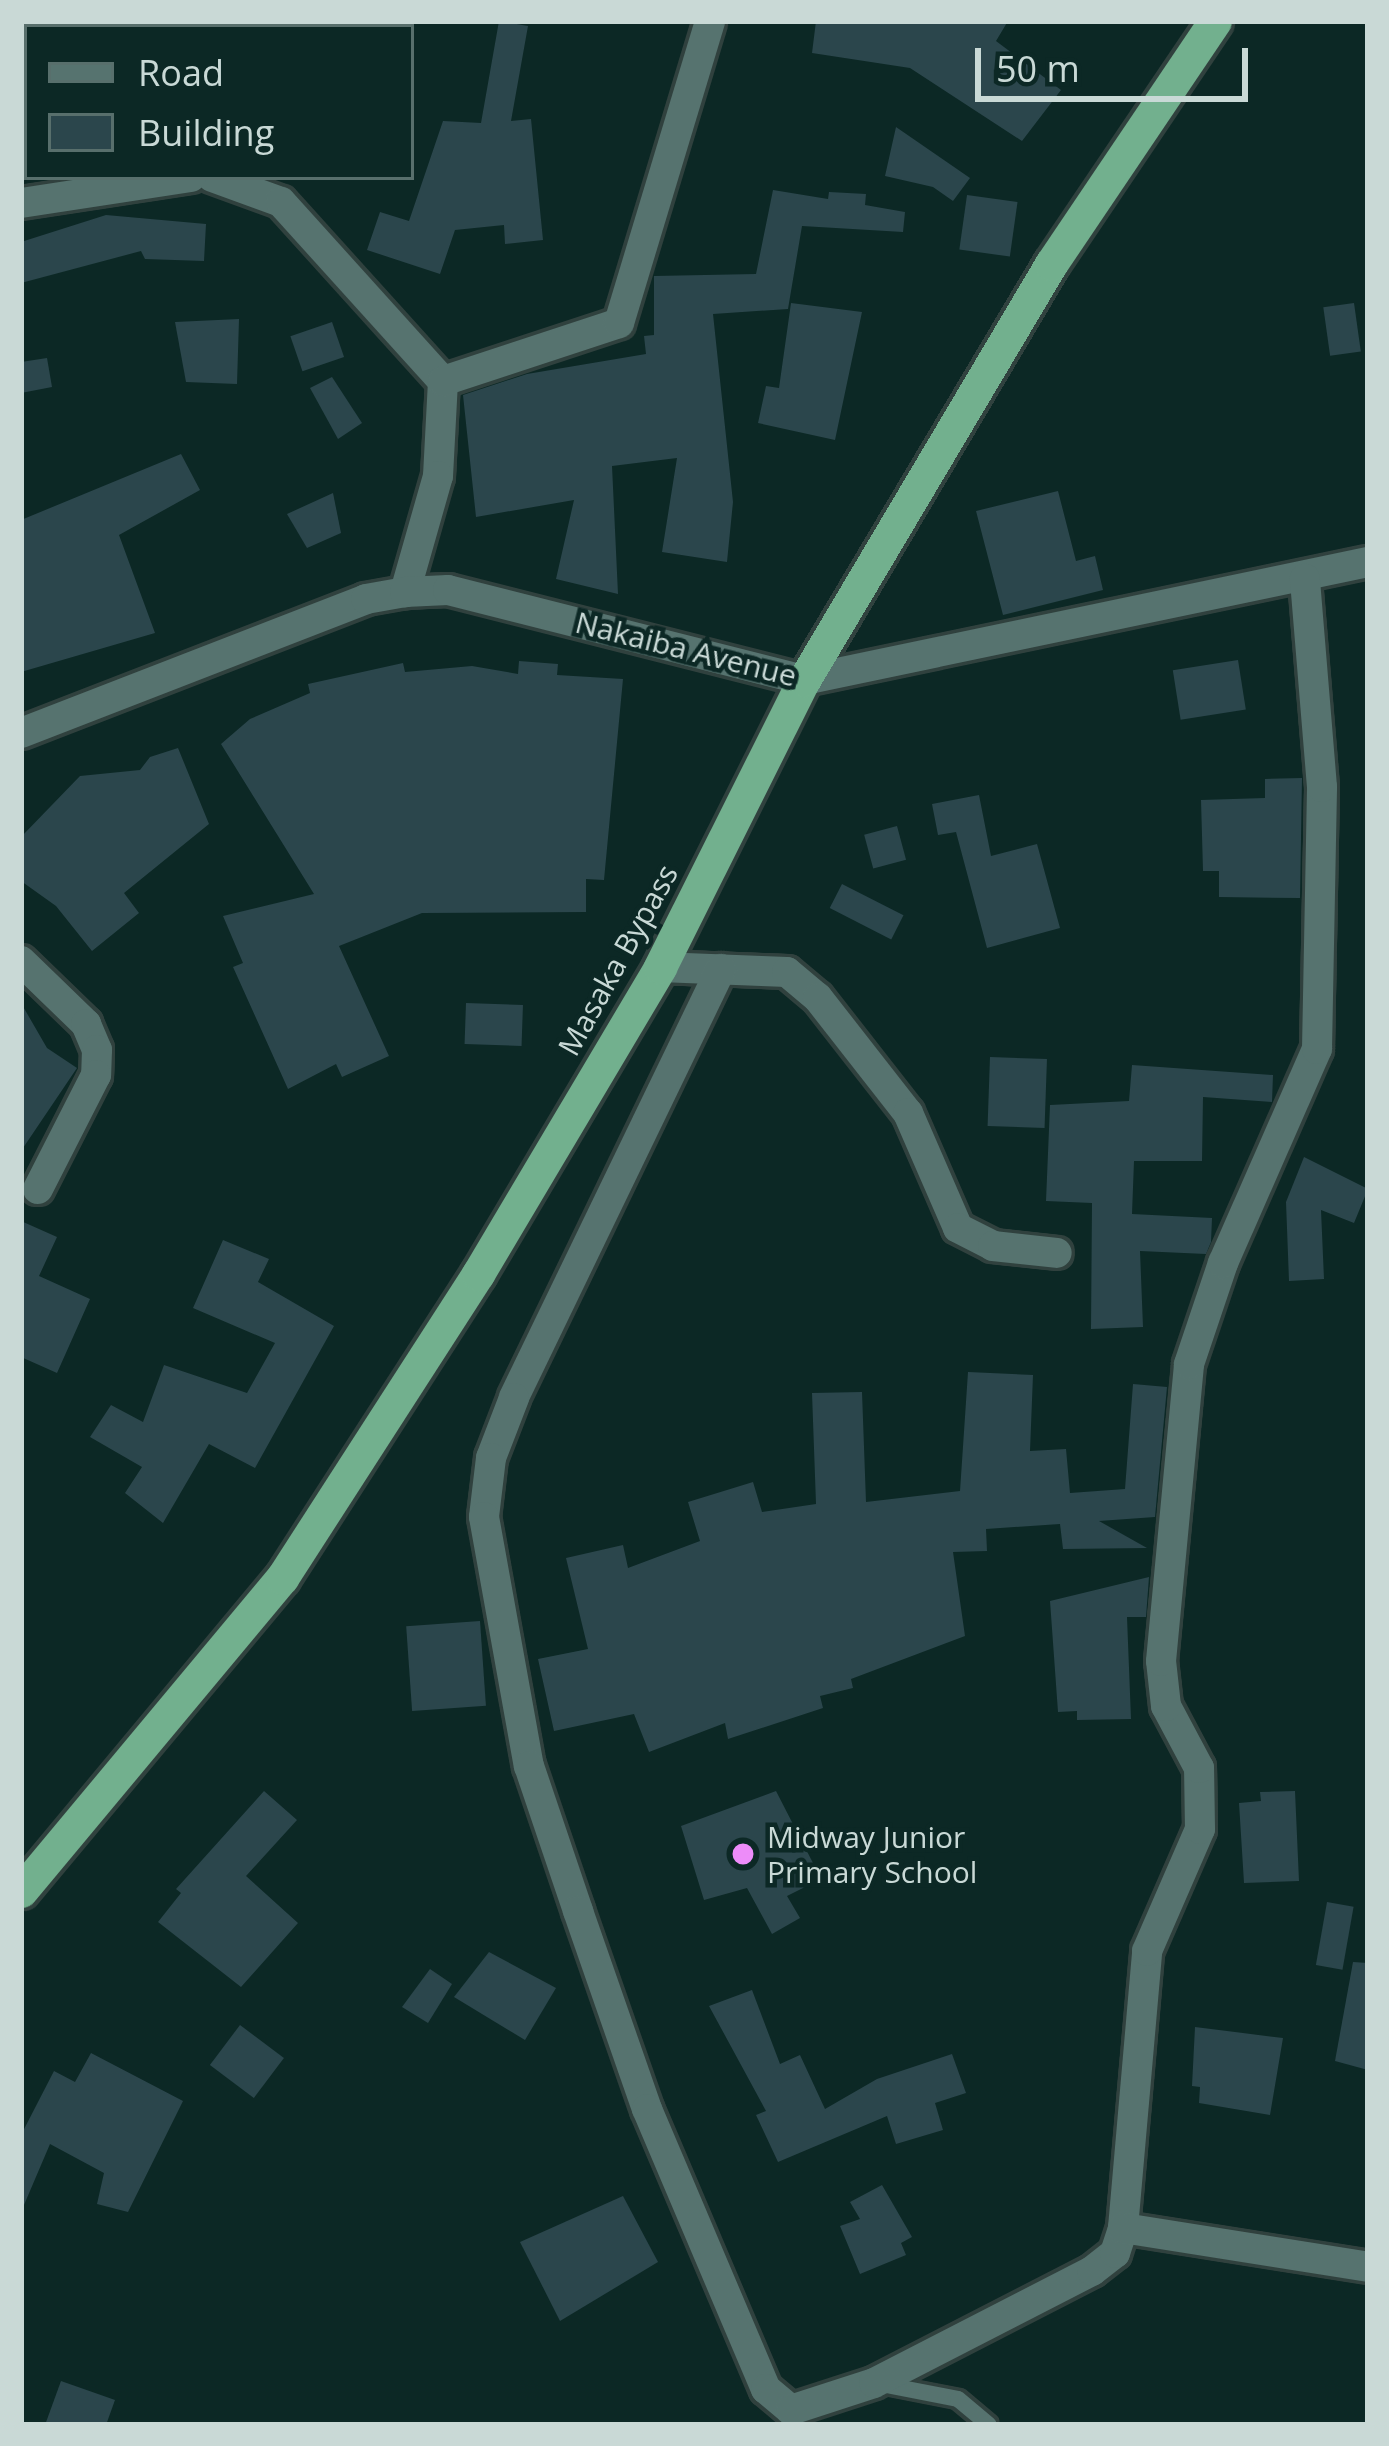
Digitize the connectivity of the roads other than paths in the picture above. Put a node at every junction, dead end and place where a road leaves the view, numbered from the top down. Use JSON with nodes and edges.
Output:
{"nodes":[{"id":1,"x":710,"y":21,"type":"edge"},
{"id":2,"x":1215,"y":21,"type":"edge"},
{"id":3,"x":171,"y":180,"type":"edge"},
{"id":4,"x":220,"y":180,"type":"edge"},
{"id":5,"x":21,"y":203,"type":"edge"},
{"id":6,"x":443,"y":381,"type":"junction"},
{"id":7,"x":1368,"y":562,"type":"edge"},
{"id":8,"x":1304,"y":578,"type":"junction"},
{"id":9,"x":405,"y":592,"type":"junction"},
{"id":10,"x":804,"y":680,"type":"junction"},
{"id":11,"x":21,"y":733,"type":"edge"},
{"id":12,"x":21,"y":961,"type":"edge"},
{"id":13,"x":660,"y":967,"type":"junction"},
{"id":14,"x":721,"y":969,"type":"junction"},
{"id":15,"x":38,"y":1189,"type":"dead end"},
{"id":16,"x":1057,"y":1253,"type":"dead end"},
{"id":17,"x":21,"y":1891,"type":"edge"},
{"id":18,"x":1124,"y":2228,"type":"junction"},
{"id":19,"x":1368,"y":2267,"type":"edge"},
{"id":20,"x":874,"y":2383,"type":"junction"},
{"id":21,"x":989,"y":2425,"type":"edge"}],
"edges":[{"from":1,"to":6,"type":"street"},
{"from":2,"to":10,"type":"highway","name":"Masaka Bypass"},
{"from":3,"to":5,"type":"street"},
{"from":4,"to":6,"type":"street"},
{"from":6,"to":9,"type":"street"},
{"from":7,"to":8,"type":"street","name":"Nakaiba Avenue"},
{"from":8,"to":10,"type":"street","name":"Nakaiba Avenue"},
{"from":8,"to":18,"type":"street"},
{"from":9,"to":10,"type":"street","name":"Nakaiba Avenue"},
{"from":9,"to":11,"type":"street","name":"Nakaiba Avenue"},
{"from":10,"to":13,"type":"highway","name":"Masaka Bypass"},
{"from":12,"to":15,"type":"street"},
{"from":13,"to":14,"type":"street"},
{"from":13,"to":17,"type":"highway","name":"Masaka Bypass"},
{"from":14,"to":16,"type":"street"},
{"from":14,"to":20,"type":"street"},
{"from":18,"to":19,"type":"street"},
{"from":18,"to":20,"type":"street"},
{"from":20,"to":21,"type":"lane"}]}
